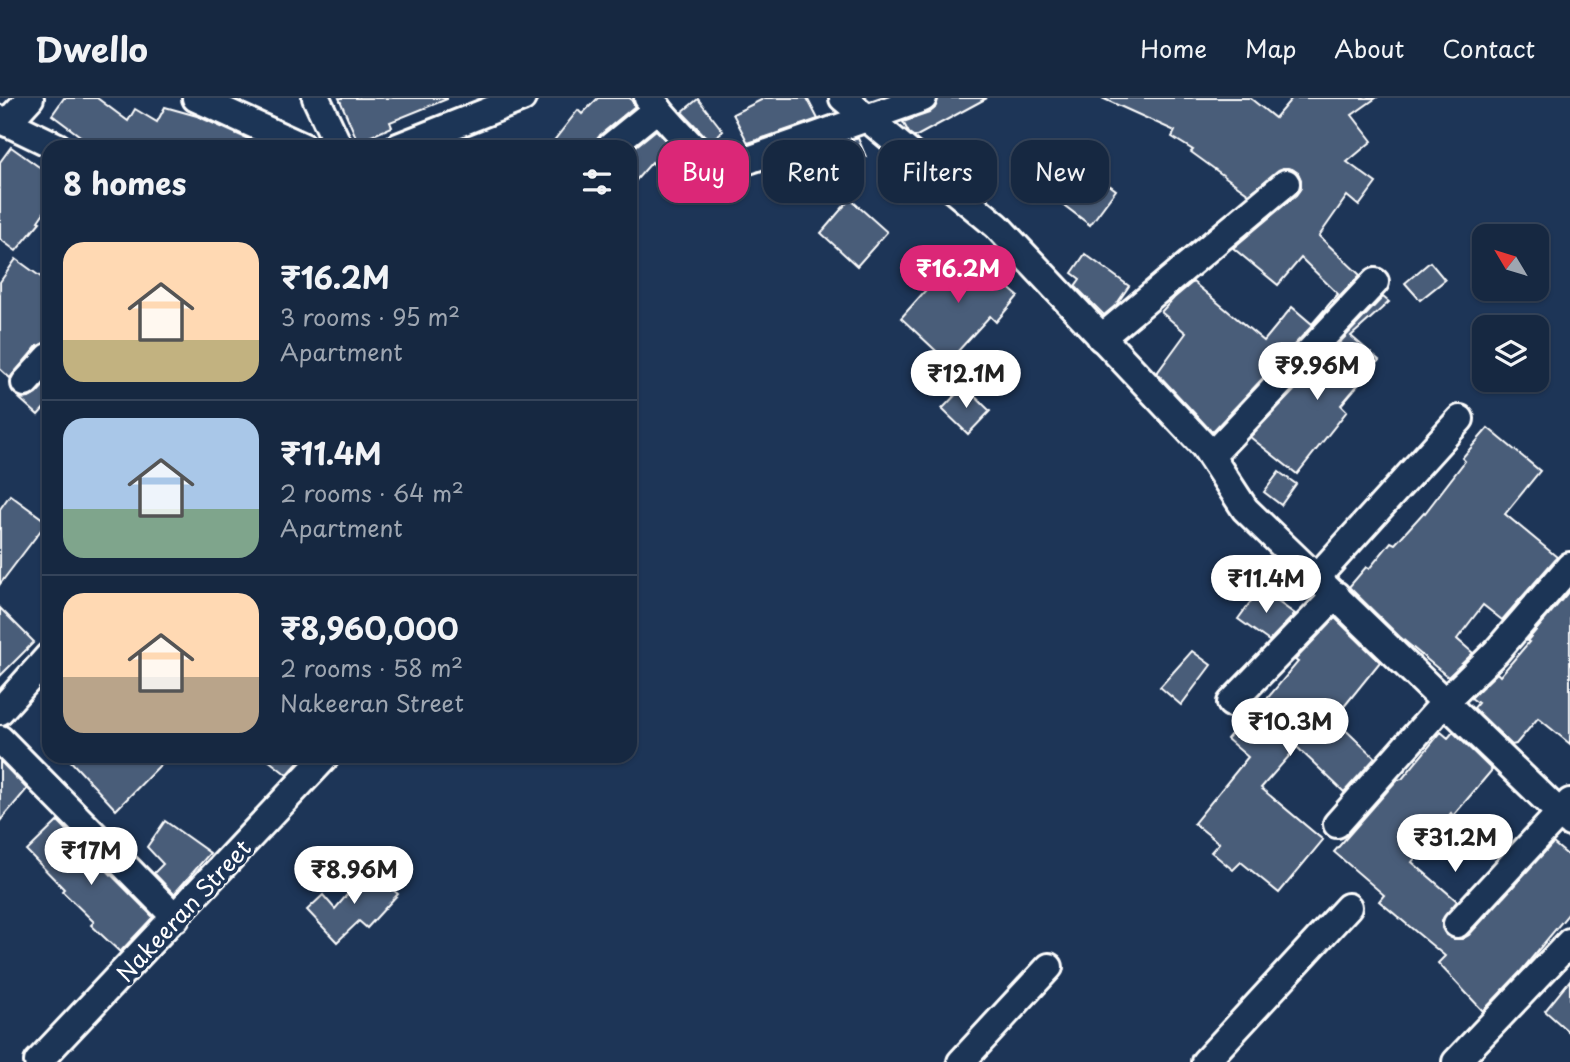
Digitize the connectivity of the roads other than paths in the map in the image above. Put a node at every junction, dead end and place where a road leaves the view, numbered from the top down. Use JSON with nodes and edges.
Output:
{"nodes":[{"id":1,"x":30,"y":98,"type":"edge"},
{"id":2,"x":196,"y":98,"type":"edge"},
{"id":3,"x":316,"y":98,"type":"edge"},
{"id":4,"x":522,"y":98,"type":"edge"},
{"id":5,"x":843,"y":98,"type":"edge"},
{"id":6,"x":923,"y":98,"type":"edge"},
{"id":7,"x":653,"y":103,"type":"edge"},
{"id":8,"x":867,"y":119,"type":"junction"},
{"id":9,"x":4,"y":121,"type":"edge"},
{"id":10,"x":43,"y":140,"type":"edge"},
{"id":11,"x":289,"y":140,"type":"edge"},
{"id":12,"x":336,"y":140,"type":"edge"},
{"id":13,"x":416,"y":140,"type":"edge"},
{"id":14,"x":617,"y":140,"type":"edge"},
{"id":15,"x":1286,"y":183,"type":"dead end"},
{"id":16,"x":1375,"y":282,"type":"dead end"},
{"id":17,"x":1101,"y":338,"type":"junction"},
{"id":18,"x":42,"y":365,"type":"edge"},
{"id":19,"x":25,"y":383,"type":"dead end"},
{"id":20,"x":1461,"y":419,"type":"dead end"},
{"id":21,"x":1211,"y":456,"type":"junction"},
{"id":22,"x":1570,"y":566,"type":"edge"},
{"id":23,"x":1317,"y":577,"type":"junction"},
{"id":24,"x":1336,"y":595,"type":"junction"},
{"id":25,"x":42,"y":664,"type":"edge"},
{"id":26,"x":1446,"y":701,"type":"junction"},
{"id":27,"x":1231,"y":703,"type":"dead end"},
{"id":28,"x":0,"y":711,"type":"edge"},
{"id":29,"x":0,"y":739,"type":"edge"},
{"id":30,"x":320,"y":763,"type":"edge"},
{"id":31,"x":1567,"y":813,"type":"edge"},
{"id":32,"x":1337,"y":824,"type":"dead end"},
{"id":33,"x":1348,"y":906,"type":"dead end"},
{"id":34,"x":176,"y":918,"type":"junction"},
{"id":35,"x":1457,"y":924,"type":"dead end"},
{"id":36,"x":1570,"y":942,"type":"edge"},
{"id":37,"x":1049,"y":967,"type":"dead end"},
{"id":38,"x":38,"y":1062,"type":"edge"},
{"id":39,"x":961,"y":1062,"type":"edge"},
{"id":40,"x":1205,"y":1062,"type":"edge"},
{"id":41,"x":1456,"y":1062,"type":"edge"}],
"edges":[{"from":1,"to":9,"type":"street"},
{"from":2,"to":11,"type":"street"},
{"from":3,"to":12,"type":"street"},
{"from":4,"to":13,"type":"street"},
{"from":5,"to":8,"type":"street"},
{"from":6,"to":8,"type":"street"},
{"from":7,"to":8,"type":"street"},
{"from":7,"to":14,"type":"street"},
{"from":8,"to":17,"type":"street"},
{"from":9,"to":10,"type":"street"},
{"from":15,"to":17,"type":"street"},
{"from":16,"to":21,"type":"street"},
{"from":17,"to":21,"type":"street"},
{"from":18,"to":19,"type":"street"},
{"from":20,"to":23,"type":"street"},
{"from":21,"to":23,"type":"street"},
{"from":22,"to":26,"type":"street"},
{"from":23,"to":24,"type":"street"},
{"from":24,"to":26,"type":"street"},
{"from":24,"to":27,"type":"street"},
{"from":25,"to":28,"type":"street"},
{"from":26,"to":31,"type":"street"},
{"from":26,"to":32,"type":"street"},
{"from":29,"to":34,"type":"street"},
{"from":30,"to":34,"type":"street","name":"Nakeeran Street"},
{"from":31,"to":35,"type":"street"},
{"from":33,"to":40,"type":"street"},
{"from":34,"to":38,"type":"street","name":"Nakeeran Street"},
{"from":36,"to":41,"type":"street"},
{"from":37,"to":39,"type":"street"}]}
